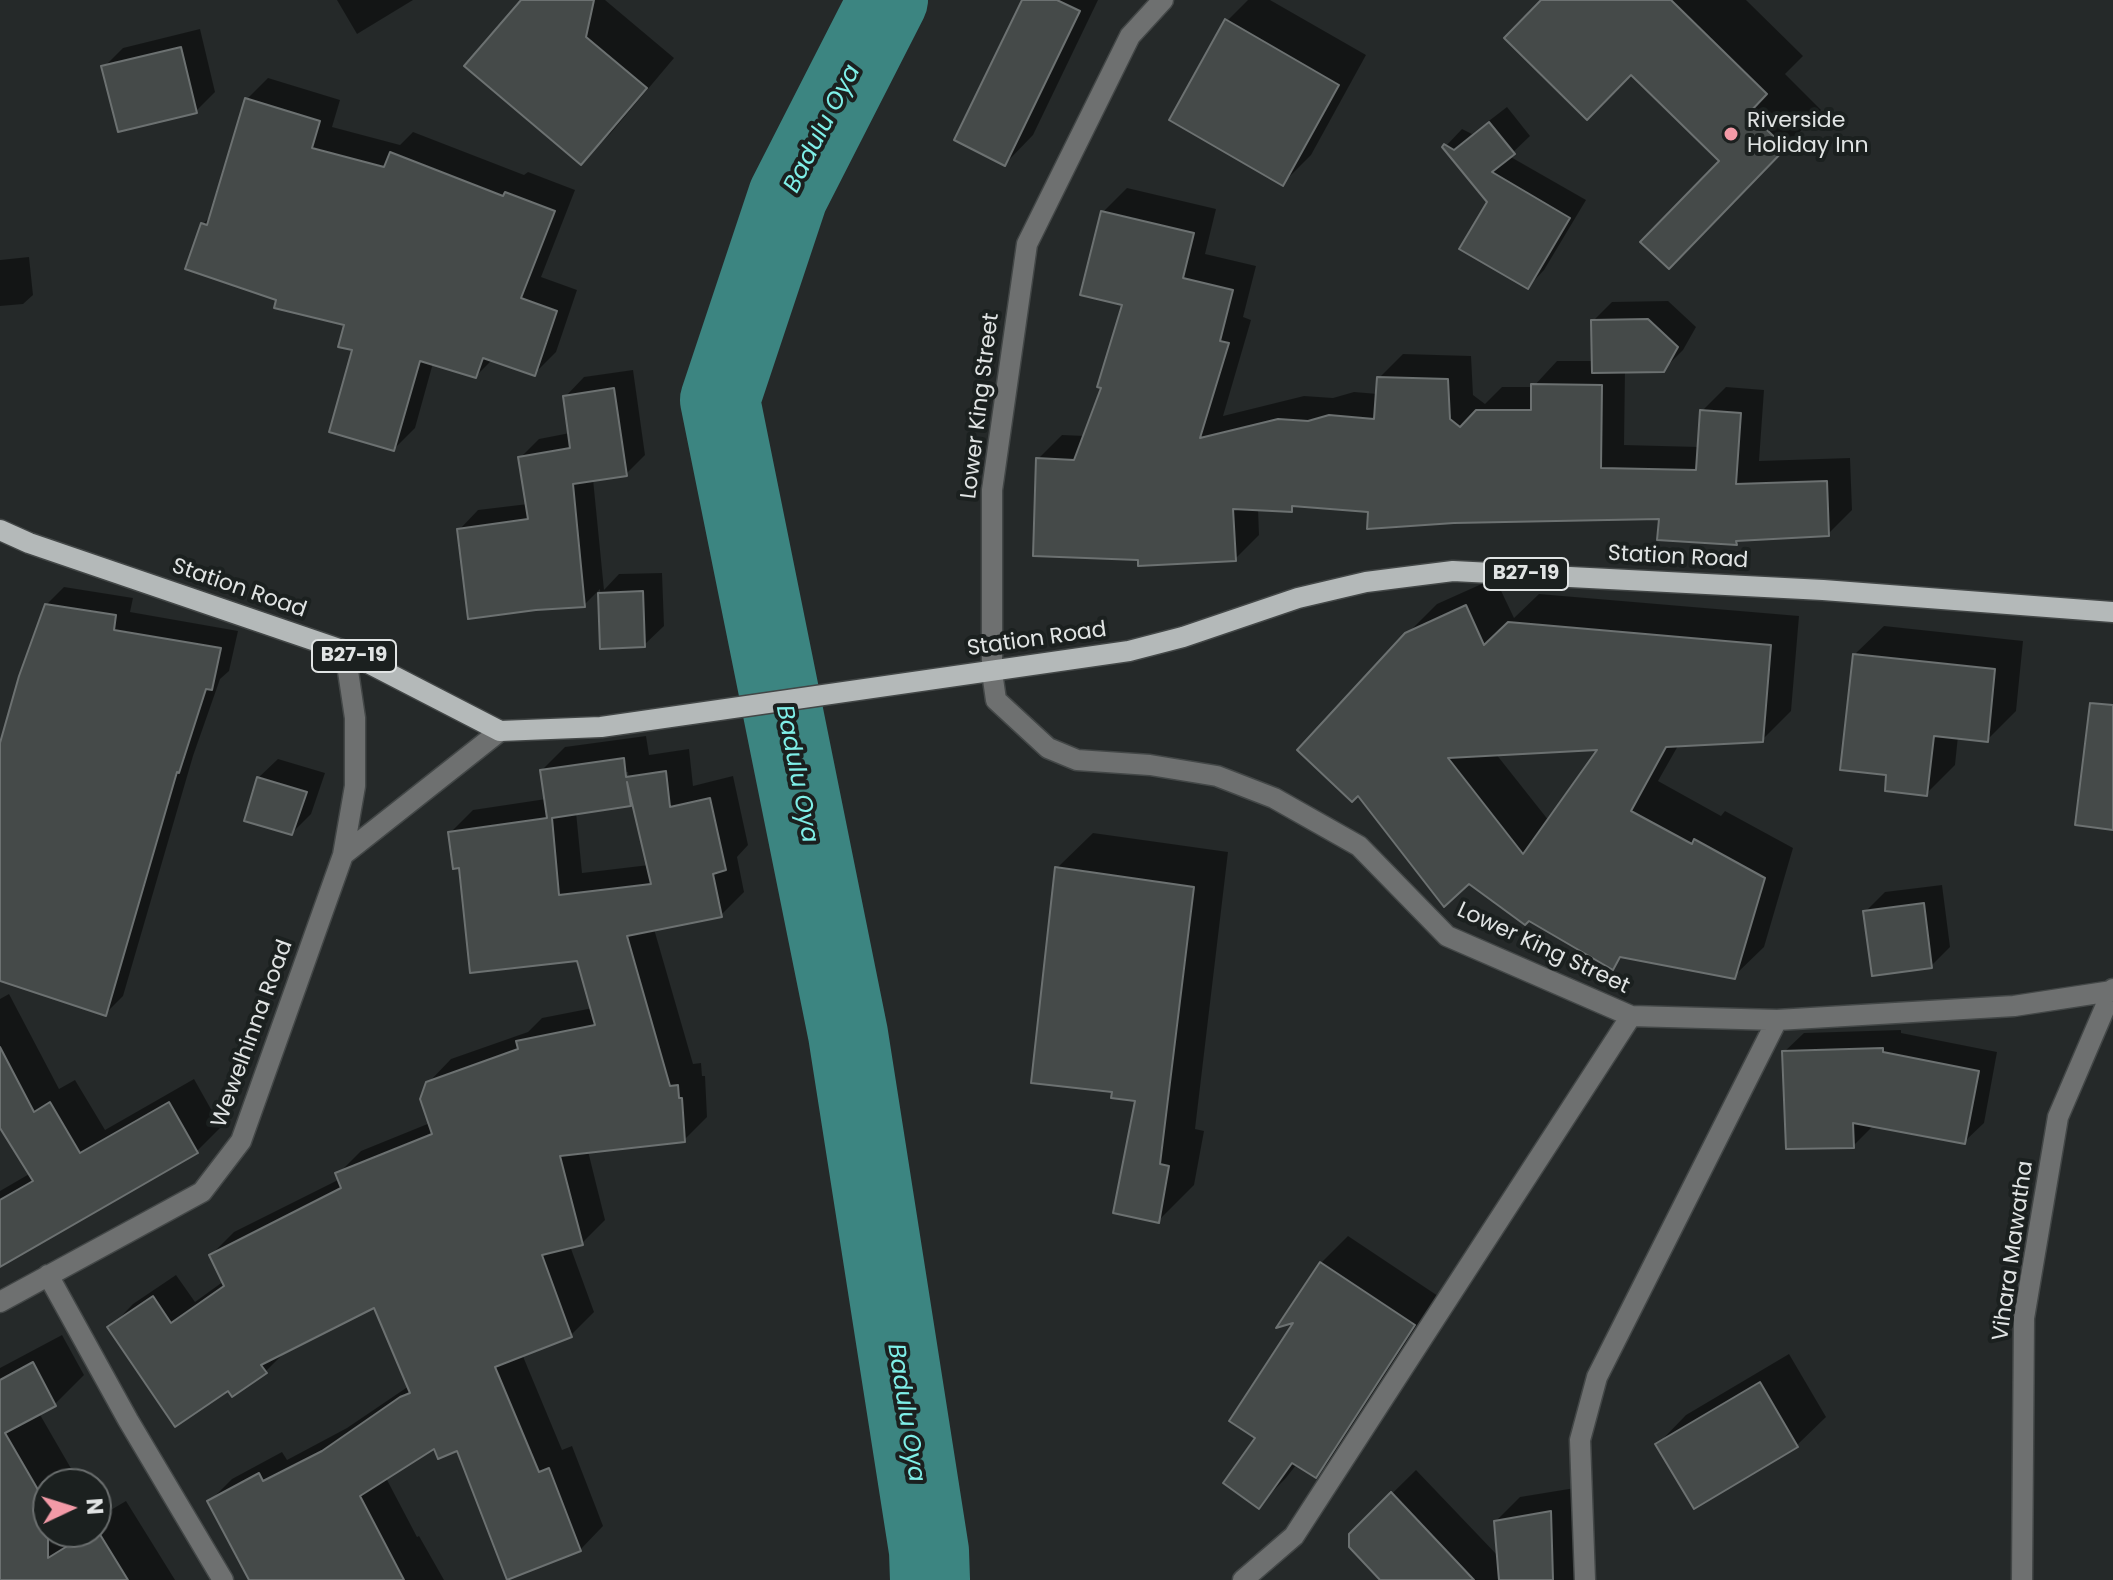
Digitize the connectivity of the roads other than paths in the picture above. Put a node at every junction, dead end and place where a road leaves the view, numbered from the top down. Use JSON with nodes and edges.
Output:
{"nodes":[{"id":1,"x":1163,"y":0,"type":"edge"},
{"id":2,"x":0,"y":530,"type":"edge"},
{"id":3,"x":2113,"y":612,"type":"edge"},
{"id":4,"x":345,"y":651,"type":"junction"},
{"id":5,"x":992,"y":672,"type":"junction"},
{"id":6,"x":500,"y":731,"type":"junction"},
{"id":7,"x":343,"y":855,"type":"junction"},
{"id":8,"x":2112,"y":990,"type":"edge"},
{"id":9,"x":1631,"y":1016,"type":"junction"},
{"id":10,"x":1777,"y":1020,"type":"junction"},
{"id":11,"x":48,"y":1275,"type":"junction"},
{"id":12,"x":0,"y":1302,"type":"edge"},
{"id":13,"x":223,"y":1580,"type":"edge"},
{"id":14,"x":1243,"y":1580,"type":"edge"},
{"id":15,"x":1585,"y":1580,"type":"edge"},
{"id":16,"x":2022,"y":1580,"type":"edge"}],
"edges":[{"from":1,"to":5,"type":"street","name":"Lower King Street"},
{"from":2,"to":4,"type":"main road","name":"Station Road","number":"B27-19"},
{"from":3,"to":5,"type":"main road","name":"Station Road","number":"B27-19"},
{"from":4,"to":6,"type":"main road","name":"Station Road","number":"B27-19"},
{"from":4,"to":7,"type":"street","name":"Wewelhinna Road"},
{"from":5,"to":6,"type":"main road","name":"Station Road","number":"B27-19"},
{"from":5,"to":9,"type":"street","name":"Lower King Street"},
{"from":6,"to":7,"type":"street"},
{"from":7,"to":11,"type":"street","name":"Wewelhinna Road"},
{"from":8,"to":10,"type":"street","name":"Lower King Street"},
{"from":8,"to":16,"type":"street","name":"Vihara Mawatha"},
{"from":9,"to":10,"type":"street","name":"Lower King Street"},
{"from":9,"to":14,"type":"street"},
{"from":10,"to":15,"type":"street"},
{"from":11,"to":12,"type":"street","name":"Wewelhinna Road"},
{"from":11,"to":13,"type":"street"}]}
